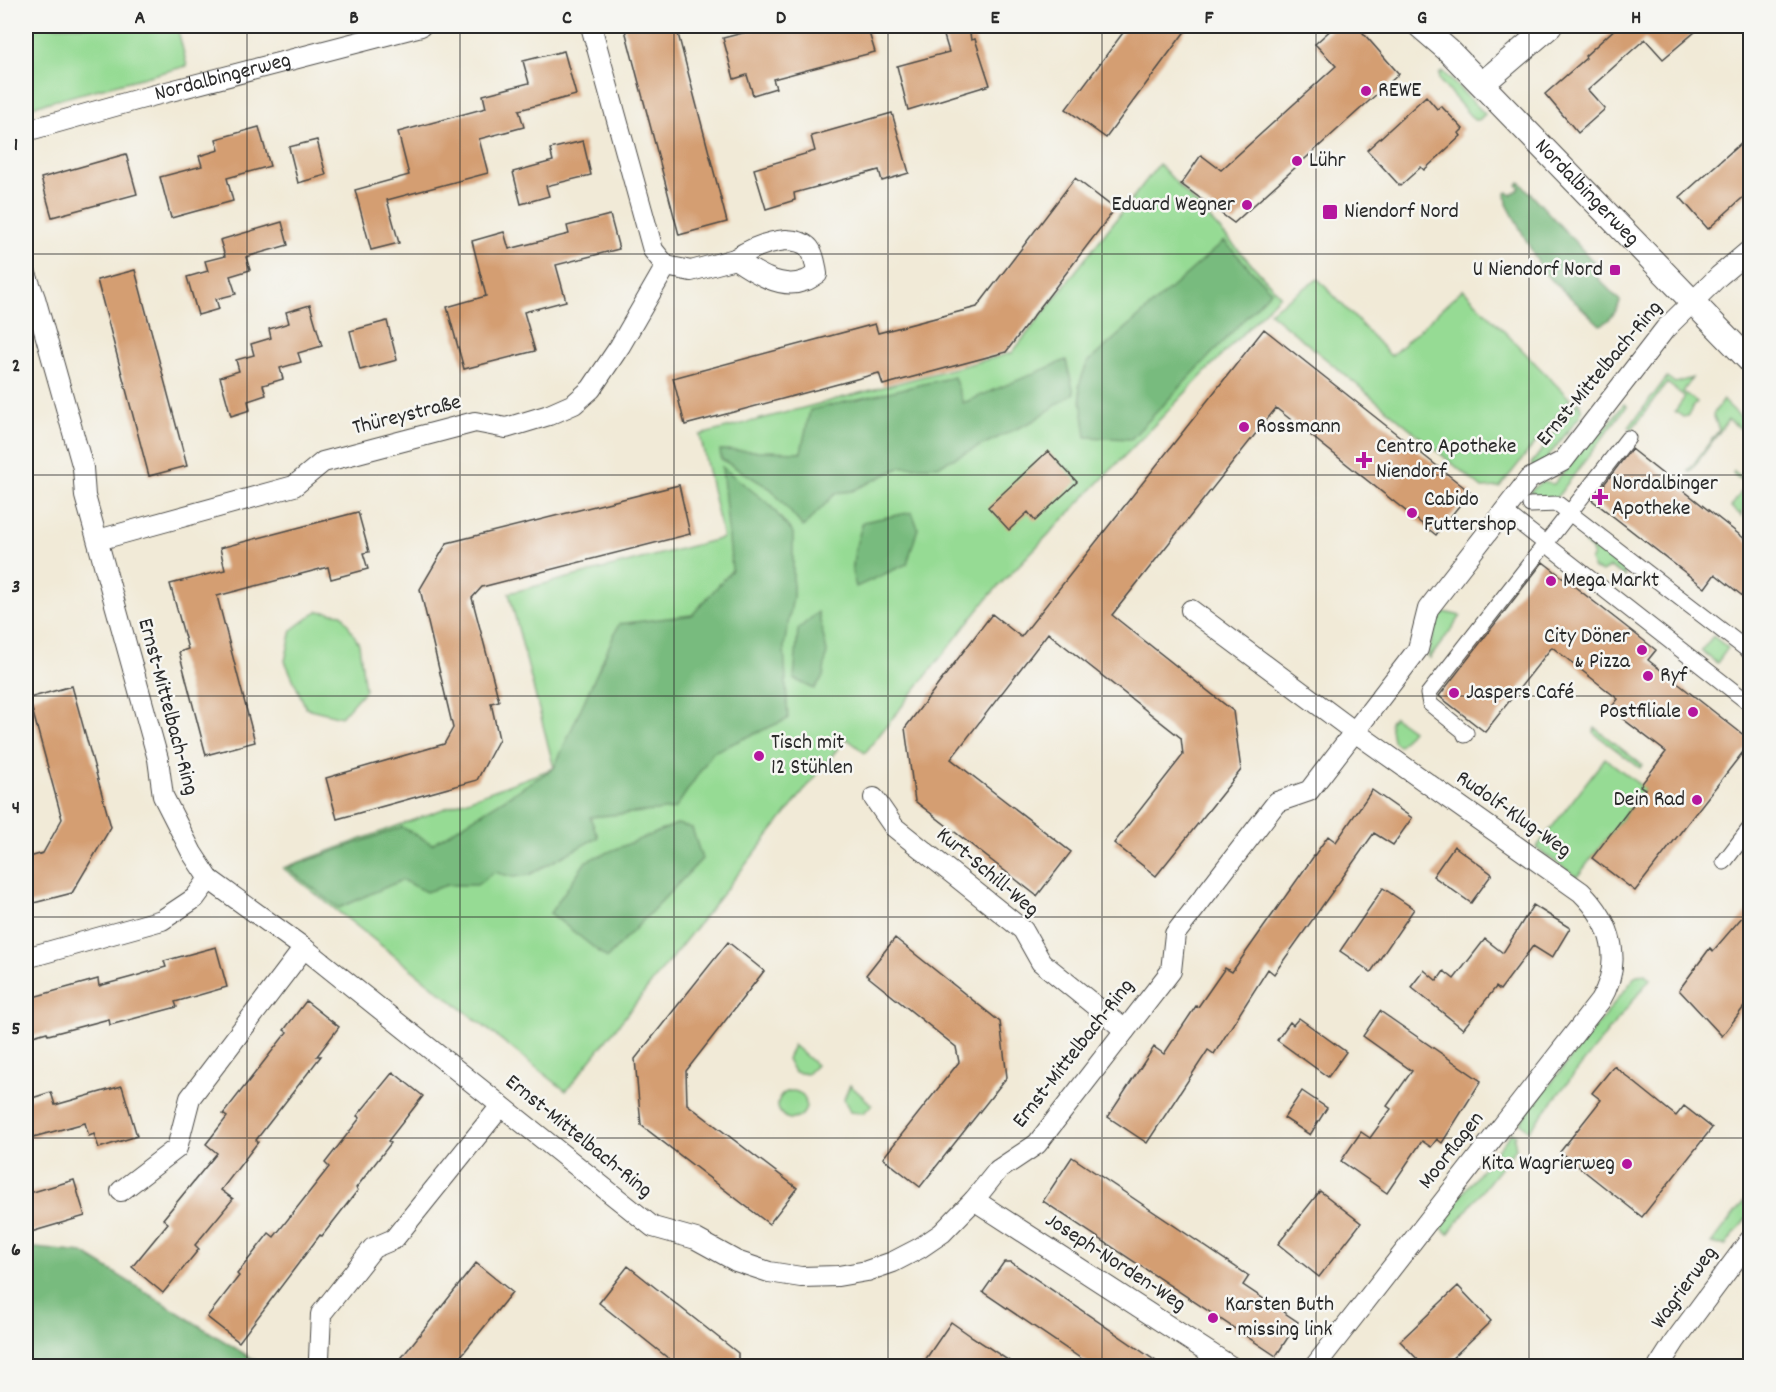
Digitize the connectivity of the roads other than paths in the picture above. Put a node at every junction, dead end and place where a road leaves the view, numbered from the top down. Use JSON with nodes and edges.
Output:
{"nodes":[{"id":1,"x":421,"y":26,"type":"edge"},
{"id":2,"x":591,"y":26,"type":"edge"},
{"id":3,"x":1420,"y":26,"type":"edge"},
{"id":4,"x":1550,"y":26,"type":"edge"},
{"id":5,"x":1482,"y":84,"type":"junction"},
{"id":6,"x":26,"y":131,"type":"edge"},
{"id":7,"x":1750,"y":250,"type":"edge"},
{"id":8,"x":735,"y":259,"type":"dead end"},
{"id":9,"x":666,"y":266,"type":"junction"},
{"id":10,"x":26,"y":274,"type":"edge"},
{"id":11,"x":1692,"y":302,"type":"junction"},
{"id":12,"x":1750,"y":361,"type":"edge"},
{"id":13,"x":1628,"y":438,"type":"dead end"},
{"id":14,"x":1530,"y":506,"type":"dead end"},
{"id":15,"x":1504,"y":511,"type":"junction"},
{"id":16,"x":1570,"y":512,"type":"junction"},
{"id":17,"x":98,"y":540,"type":"junction"},
{"id":18,"x":1546,"y":543,"type":"junction"},
{"id":19,"x":1191,"y":610,"type":"dead end"},
{"id":20,"x":1750,"y":652,"type":"edge"},
{"id":21,"x":1750,"y":704,"type":"edge"},
{"id":22,"x":1355,"y":732,"type":"junction"},
{"id":23,"x":1465,"y":735,"type":"dead end"},
{"id":24,"x":874,"y":798,"type":"dead end"},
{"id":25,"x":1750,"y":828,"type":"edge"},
{"id":26,"x":1724,"y":862,"type":"dead end"},
{"id":27,"x":209,"y":879,"type":"junction"},
{"id":28,"x":304,"y":948,"type":"junction"},
{"id":29,"x":26,"y":958,"type":"edge"},
{"id":30,"x":1614,"y":959,"type":"joint"},
{"id":31,"x":1125,"y":1030,"type":"junction"},
{"id":32,"x":501,"y":1106,"type":"junction"},
{"id":33,"x":121,"y":1191,"type":"dead end"},
{"id":34,"x":974,"y":1200,"type":"junction"},
{"id":35,"x":1750,"y":1240,"type":"edge"},
{"id":36,"x":319,"y":1358,"type":"dead end"},
{"id":37,"x":1230,"y":1366,"type":"edge"},
{"id":38,"x":1315,"y":1366,"type":"edge"},
{"id":39,"x":1659,"y":1366,"type":"edge"}],
"edges":[{"from":1,"to":6,"type":"street","name":"Nordalbingerweg"},
{"from":2,"to":9,"type":"street"},
{"from":3,"to":5,"type":"street","name":"Nordalbingerweg"},
{"from":4,"to":5,"type":"street"},
{"from":5,"to":11,"type":"street","name":"Nordalbingerweg"},
{"from":7,"to":11,"type":"street","name":"Ernst-Mittelbach-Ring"},
{"from":8,"to":9,"type":"street"},
{"from":9,"to":17,"type":"street","name":"Thüreystraße"},
{"from":10,"to":17,"type":"street","name":"Ernst-Mittelbach-Ring"},
{"from":11,"to":12,"type":"street","name":"Nordalbingerweg"},
{"from":11,"to":15,"type":"street","name":"Ernst-Mittelbach-Ring"},
{"from":13,"to":16,"type":"street"},
{"from":14,"to":16,"type":"street"},
{"from":15,"to":18,"type":"street"},
{"from":15,"to":22,"type":"street","name":"Ernst-Mittelbach-Ring"},
{"from":16,"to":18,"type":"street"},
{"from":16,"to":20,"type":"street"},
{"from":17,"to":27,"type":"street","name":"Ernst-Mittelbach-Ring"},
{"from":18,"to":21,"type":"street"},
{"from":18,"to":23,"type":"street"},
{"from":19,"to":22,"type":"street"},
{"from":22,"to":30,"type":"street","name":"Rudolf-Klug-Weg"},
{"from":22,"to":31,"type":"street","name":"Ernst-Mittelbach-Ring"},
{"from":24,"to":31,"type":"street","name":"Kurt-Schill-Weg"},
{"from":25,"to":26,"type":"street"},
{"from":27,"to":28,"type":"street","name":"Ernst-Mittelbach-Ring"},
{"from":27,"to":29,"type":"street"},
{"from":28,"to":32,"type":"street","name":"Ernst-Mittelbach-Ring"},
{"from":28,"to":33,"type":"street"},
{"from":30,"to":38,"type":"street","name":"Moorflagen"},
{"from":31,"to":34,"type":"street","name":"Ernst-Mittelbach-Ring"},
{"from":32,"to":34,"type":"street","name":"Ernst-Mittelbach-Ring"},
{"from":32,"to":36,"type":"street"},
{"from":34,"to":37,"type":"street","name":"Joseph-Norden-Weg"},
{"from":35,"to":39,"type":"street","name":"Wagrierweg"}]}
